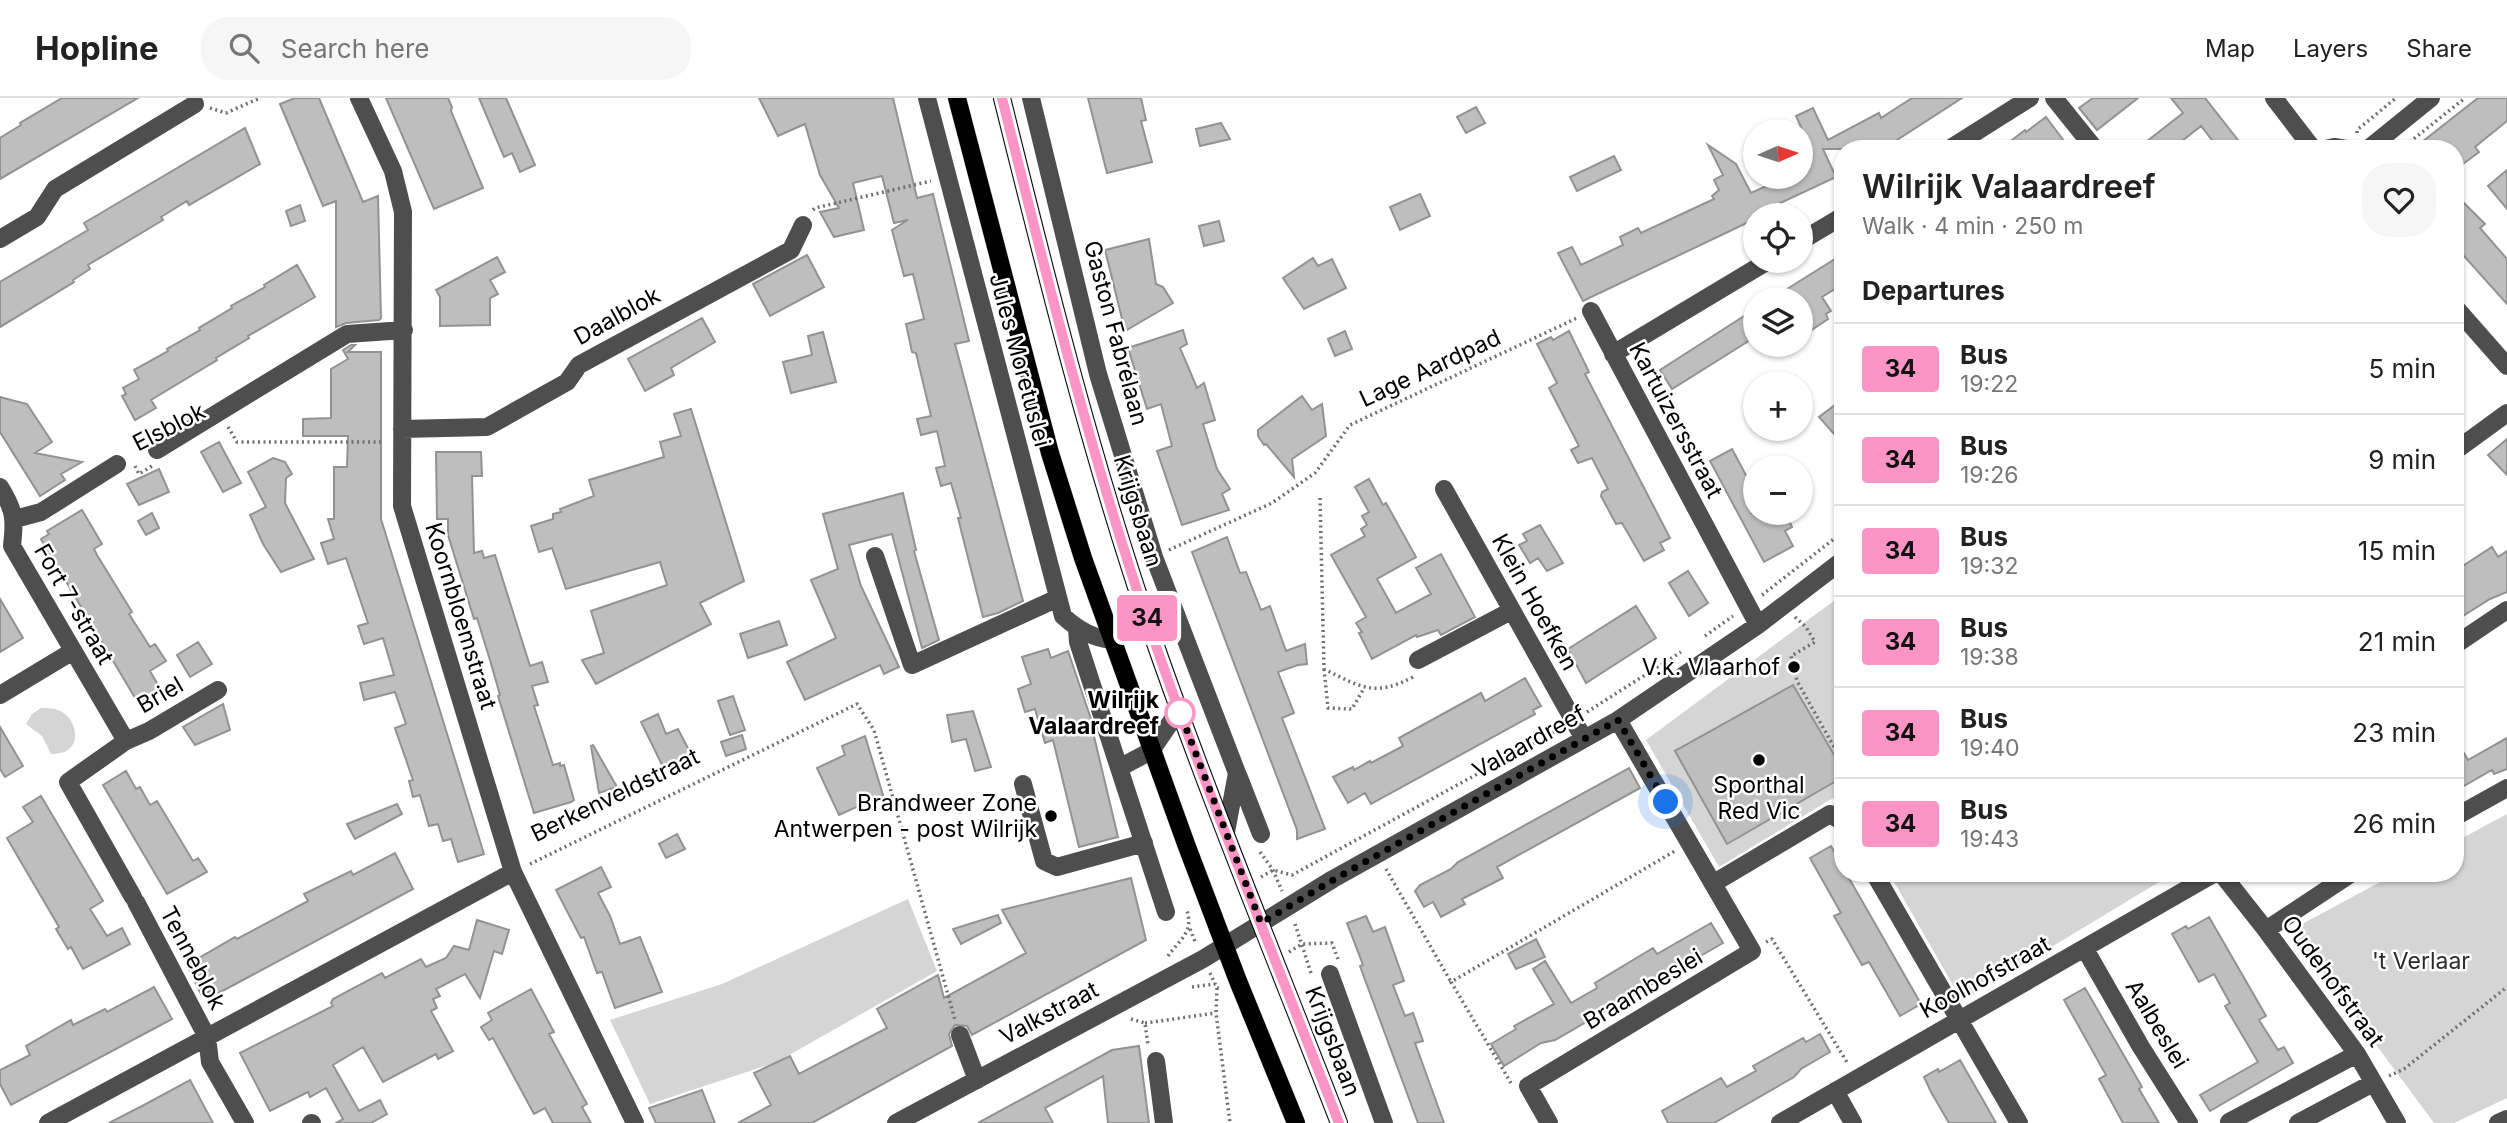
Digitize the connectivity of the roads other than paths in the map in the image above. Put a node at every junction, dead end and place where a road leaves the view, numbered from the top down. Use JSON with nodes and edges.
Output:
{"nodes":[{"id":1,"x":359,"y":98,"type":"edge"},
{"id":2,"x":927,"y":98,"type":"edge"},
{"id":3,"x":957,"y":98,"type":"edge"},
{"id":4,"x":1002,"y":98,"type":"edge"},
{"id":5,"x":1031,"y":98,"type":"edge"},
{"id":6,"x":2030,"y":98,"type":"edge"},
{"id":7,"x":2054,"y":98,"type":"edge"},
{"id":8,"x":2274,"y":98,"type":"edge"},
{"id":9,"x":2431,"y":98,"type":"edge"},
{"id":10,"x":195,"y":104,"type":"road end"},
{"id":11,"x":1963,"y":140,"type":"edge"},
{"id":12,"x":2088,"y":140,"type":"edge"},
{"id":13,"x":2306,"y":140,"type":"edge"},
{"id":14,"x":2379,"y":140,"type":"edge"},
{"id":15,"x":1834,"y":223,"type":"edge"},
{"id":16,"x":803,"y":225,"type":"road end"},
{"id":17,"x":1813,"y":234,"type":"edge"},
{"id":18,"x":0,"y":239,"type":"edge"},
{"id":19,"x":1748,"y":273,"type":"edge"},
{"id":20,"x":1591,"y":311,"type":"road end"},
{"id":21,"x":2464,"y":317,"type":"edge"},
{"id":22,"x":404,"y":330,"type":"junction"},
{"id":23,"x":1613,"y":354,"type":"junction"},
{"id":24,"x":2507,"y":366,"type":"edge"},
{"id":25,"x":2507,"y":413,"type":"edge"},
{"id":26,"x":402,"y":435,"type":"junction"},
{"id":27,"x":2464,"y":445,"type":"edge"},
{"id":28,"x":159,"y":456,"type":"road end"},
{"id":29,"x":117,"y":464,"type":"road end"},
{"id":30,"x":0,"y":487,"type":"edge"},
{"id":31,"x":1444,"y":489,"type":"dead end"},
{"id":32,"x":15,"y":519,"type":"junction"},
{"id":33,"x":875,"y":556,"type":"dead end"},
{"id":34,"x":1834,"y":567,"type":"edge"},
{"id":35,"x":1058,"y":598,"type":"junction"},
{"id":36,"x":2507,"y":610,"type":"edge"},
{"id":37,"x":1511,"y":611,"type":"junction"},
{"id":38,"x":1758,"y":625,"type":"junction"},
{"id":39,"x":1077,"y":629,"type":"junction"},
{"id":40,"x":2464,"y":639,"type":"edge"},
{"id":41,"x":1111,"y":640,"type":"junction"},
{"id":42,"x":73,"y":651,"type":"junction"},
{"id":43,"x":1418,"y":667,"type":"road end"},
{"id":44,"x":218,"y":690,"type":"dead end"},
{"id":45,"x":0,"y":695,"type":"edge"},
{"id":46,"x":1179,"y":710,"type":"junction"},
{"id":47,"x":1618,"y":720,"type":"junction"},
{"id":48,"x":1584,"y":739,"type":"junction"},
{"id":49,"x":127,"y":740,"type":"junction"},
{"id":50,"x":1151,"y":751,"type":"junction"},
{"id":51,"x":1119,"y":768,"type":"junction"},
{"id":52,"x":1237,"y":773,"type":"junction"},
{"id":53,"x":1023,"y":783,"type":"dead end"},
{"id":54,"x":2507,"y":788,"type":"edge"},
{"id":55,"x":2464,"y":812,"type":"edge"},
{"id":56,"x":1834,"y":816,"type":"edge"},
{"id":57,"x":1227,"y":832,"type":"junction"},
{"id":58,"x":1261,"y":834,"type":"dead end"},
{"id":59,"x":1144,"y":843,"type":"junction"},
{"id":60,"x":513,"y":872,"type":"junction"},
{"id":61,"x":1879,"y":882,"type":"edge"},
{"id":62,"x":2200,"y":882,"type":"edge"},
{"id":63,"x":2228,"y":882,"type":"edge"},
{"id":64,"x":2333,"y":882,"type":"edge"},
{"id":65,"x":1713,"y":883,"type":"junction"},
{"id":66,"x":134,"y":900,"type":"joint"},
{"id":67,"x":1166,"y":912,"type":"dead end"},
{"id":68,"x":1261,"y":923,"type":"junction"},
{"id":69,"x":2266,"y":930,"type":"junction"},
{"id":70,"x":1224,"y":945,"type":"junction"},
{"id":71,"x":2085,"y":949,"type":"junction"},
{"id":72,"x":1330,"y":974,"type":"dead end"},
{"id":73,"x":1958,"y":1018,"type":"junction"},
{"id":74,"x":960,"y":1035,"type":"road end"},
{"id":75,"x":207,"y":1037,"type":"junction"},
{"id":76,"x":2357,"y":1054,"type":"junction"},
{"id":77,"x":1156,"y":1061,"type":"road end"},
{"id":78,"x":977,"y":1080,"type":"junction"},
{"id":79,"x":2373,"y":1083,"type":"junction"},
{"id":80,"x":1835,"y":1091,"type":"junction"},
{"id":81,"x":1293,"y":1119,"type":"edge"},
{"id":82,"x":2507,"y":1119,"type":"edge"},
{"id":83,"x":2229,"y":1122,"type":"edge"},
{"id":84,"x":48,"y":1123,"type":"edge"},
{"id":85,"x":245,"y":1123,"type":"edge"},
{"id":86,"x":635,"y":1123,"type":"edge"},
{"id":87,"x":896,"y":1123,"type":"edge"},
{"id":88,"x":1164,"y":1123,"type":"edge"},
{"id":89,"x":1339,"y":1123,"type":"edge"},
{"id":90,"x":1384,"y":1123,"type":"edge"},
{"id":91,"x":1549,"y":1123,"type":"edge"},
{"id":92,"x":1780,"y":1123,"type":"edge"},
{"id":93,"x":1853,"y":1123,"type":"edge"},
{"id":94,"x":2019,"y":1123,"type":"edge"},
{"id":95,"x":2189,"y":1123,"type":"edge"},
{"id":96,"x":2298,"y":1123,"type":"edge"},
{"id":97,"x":2398,"y":1123,"type":"edge"},
{"id":98,"x":2498,"y":1123,"type":"edge"}],
"edges":[{"from":1,"to":22,"type":"street","name":"Koornbloemstraat"},
{"from":2,"to":35,"type":"street","name":"Jules Moretuslei"},
{"from":3,"to":41,"type":"main road"},
{"from":4,"to":46,"type":"main road","name":"Krijgsbaan"},
{"from":5,"to":52,"type":"street","name":"Gaston Fabrélaan"},
{"from":6,"to":11,"type":"street"},
{"from":7,"to":12,"type":"street"},
{"from":8,"to":13,"type":"street"},
{"from":9,"to":14,"type":"street"},
{"from":10,"to":18,"type":"street"},
{"from":15,"to":17,"type":"street"},
{"from":16,"to":26,"type":"street","name":"Daalblok"},
{"from":19,"to":23,"type":"street"},
{"from":20,"to":23,"type":"street","name":"Kartuizersstraat"},
{"from":21,"to":24,"type":"street"},
{"from":22,"to":26,"type":"street","name":"Koornbloemstraat"},
{"from":22,"to":28,"type":"street"},
{"from":23,"to":38,"type":"street","name":"Kartuizersstraat"},
{"from":25,"to":27,"type":"street"},
{"from":26,"to":60,"type":"street","name":"Koornbloemstraat"},
{"from":29,"to":32,"type":"street","name":"Elsblok"},
{"from":30,"to":32,"type":"street","name":"Fort 7-straat"},
{"from":31,"to":37,"type":"street","name":"Klein Hoefken"},
{"from":32,"to":42,"type":"street","name":"Fort 7-straat"},
{"from":33,"to":35,"type":"street"},
{"from":34,"to":38,"type":"street","name":"Valaardreef"},
{"from":35,"to":39,"type":"street","name":"Jules Moretuslei"},
{"from":36,"to":40,"type":"street"},
{"from":37,"to":43,"type":"street"},
{"from":37,"to":48,"type":"street","name":"Klein Hoefken"},
{"from":38,"to":47,"type":"street","name":"Valaardreef"},
{"from":39,"to":41,"type":"street"},
{"from":39,"to":51,"type":"street","name":"Jules Moretuslei"},
{"from":41,"to":50,"type":"main road"},
{"from":42,"to":45,"type":"street"},
{"from":42,"to":49,"type":"street","name":"Fort 7-straat"},
{"from":44,"to":49,"type":"street","name":"Briel"},
{"from":46,"to":50,"type":"street"},
{"from":46,"to":57,"type":"main road","name":"Krijgsbaan"},
{"from":47,"to":48,"type":"street","name":"Valaardreef"},
{"from":47,"to":65,"type":"street"},
{"from":48,"to":68,"type":"street","name":"Valaardreef"},
{"from":49,"to":66,"type":"street","name":"Briel"},
{"from":50,"to":51,"type":"street"},
{"from":50,"to":70,"type":"main road"},
{"from":51,"to":59,"type":"street","name":"Jules Moretuslei"},
{"from":52,"to":57,"type":"street"},
{"from":52,"to":58,"type":"street","name":"Gaston Fabrélaan"},
{"from":53,"to":59,"type":"street"},
{"from":54,"to":55,"type":"street"},
{"from":56,"to":65,"type":"street"},
{"from":57,"to":68,"type":"main road","name":"Krijgsbaan"},
{"from":59,"to":67,"type":"street","name":"Jules Moretuslei"},
{"from":60,"to":75,"type":"street"},
{"from":60,"to":86,"type":"street","name":"Koornbloemstraat"},
{"from":61,"to":73,"type":"street"},
{"from":62,"to":71,"type":"street","name":"Koolhofstraat"},
{"from":63,"to":69,"type":"street","name":"Oudehofstraat"},
{"from":64,"to":69,"type":"street"},
{"from":65,"to":91,"type":"street","name":"Braambeslei"},
{"from":66,"to":75,"type":"street","name":"Tenneblok"},
{"from":68,"to":70,"type":"street","name":"Valaardreef"},
{"from":68,"to":89,"type":"main road","name":"Krijgsbaan"},
{"from":69,"to":76,"type":"street","name":"Oudehofstraat"},
{"from":70,"to":78,"type":"street","name":"Valkstraat"},
{"from":70,"to":81,"type":"main road"},
{"from":71,"to":73,"type":"street","name":"Koolhofstraat"},
{"from":71,"to":95,"type":"street","name":"Aalbeslei"},
{"from":72,"to":90,"type":"street"},
{"from":73,"to":80,"type":"street","name":"Koolhofstraat"},
{"from":73,"to":94,"type":"street"},
{"from":74,"to":78,"type":"street"},
{"from":75,"to":84,"type":"street"},
{"from":75,"to":85,"type":"street","name":"Tenneblok"},
{"from":76,"to":79,"type":"street","name":"Oudehofstraat"},
{"from":76,"to":83,"type":"street"},
{"from":77,"to":88,"type":"street"},
{"from":78,"to":87,"type":"street","name":"Valkstraat"},
{"from":79,"to":96,"type":"street"},
{"from":79,"to":97,"type":"street","name":"Oudehofstraat"},
{"from":80,"to":92,"type":"street","name":"Koolhofstraat"},
{"from":80,"to":93,"type":"street"},
{"from":82,"to":98,"type":"street"}]}
